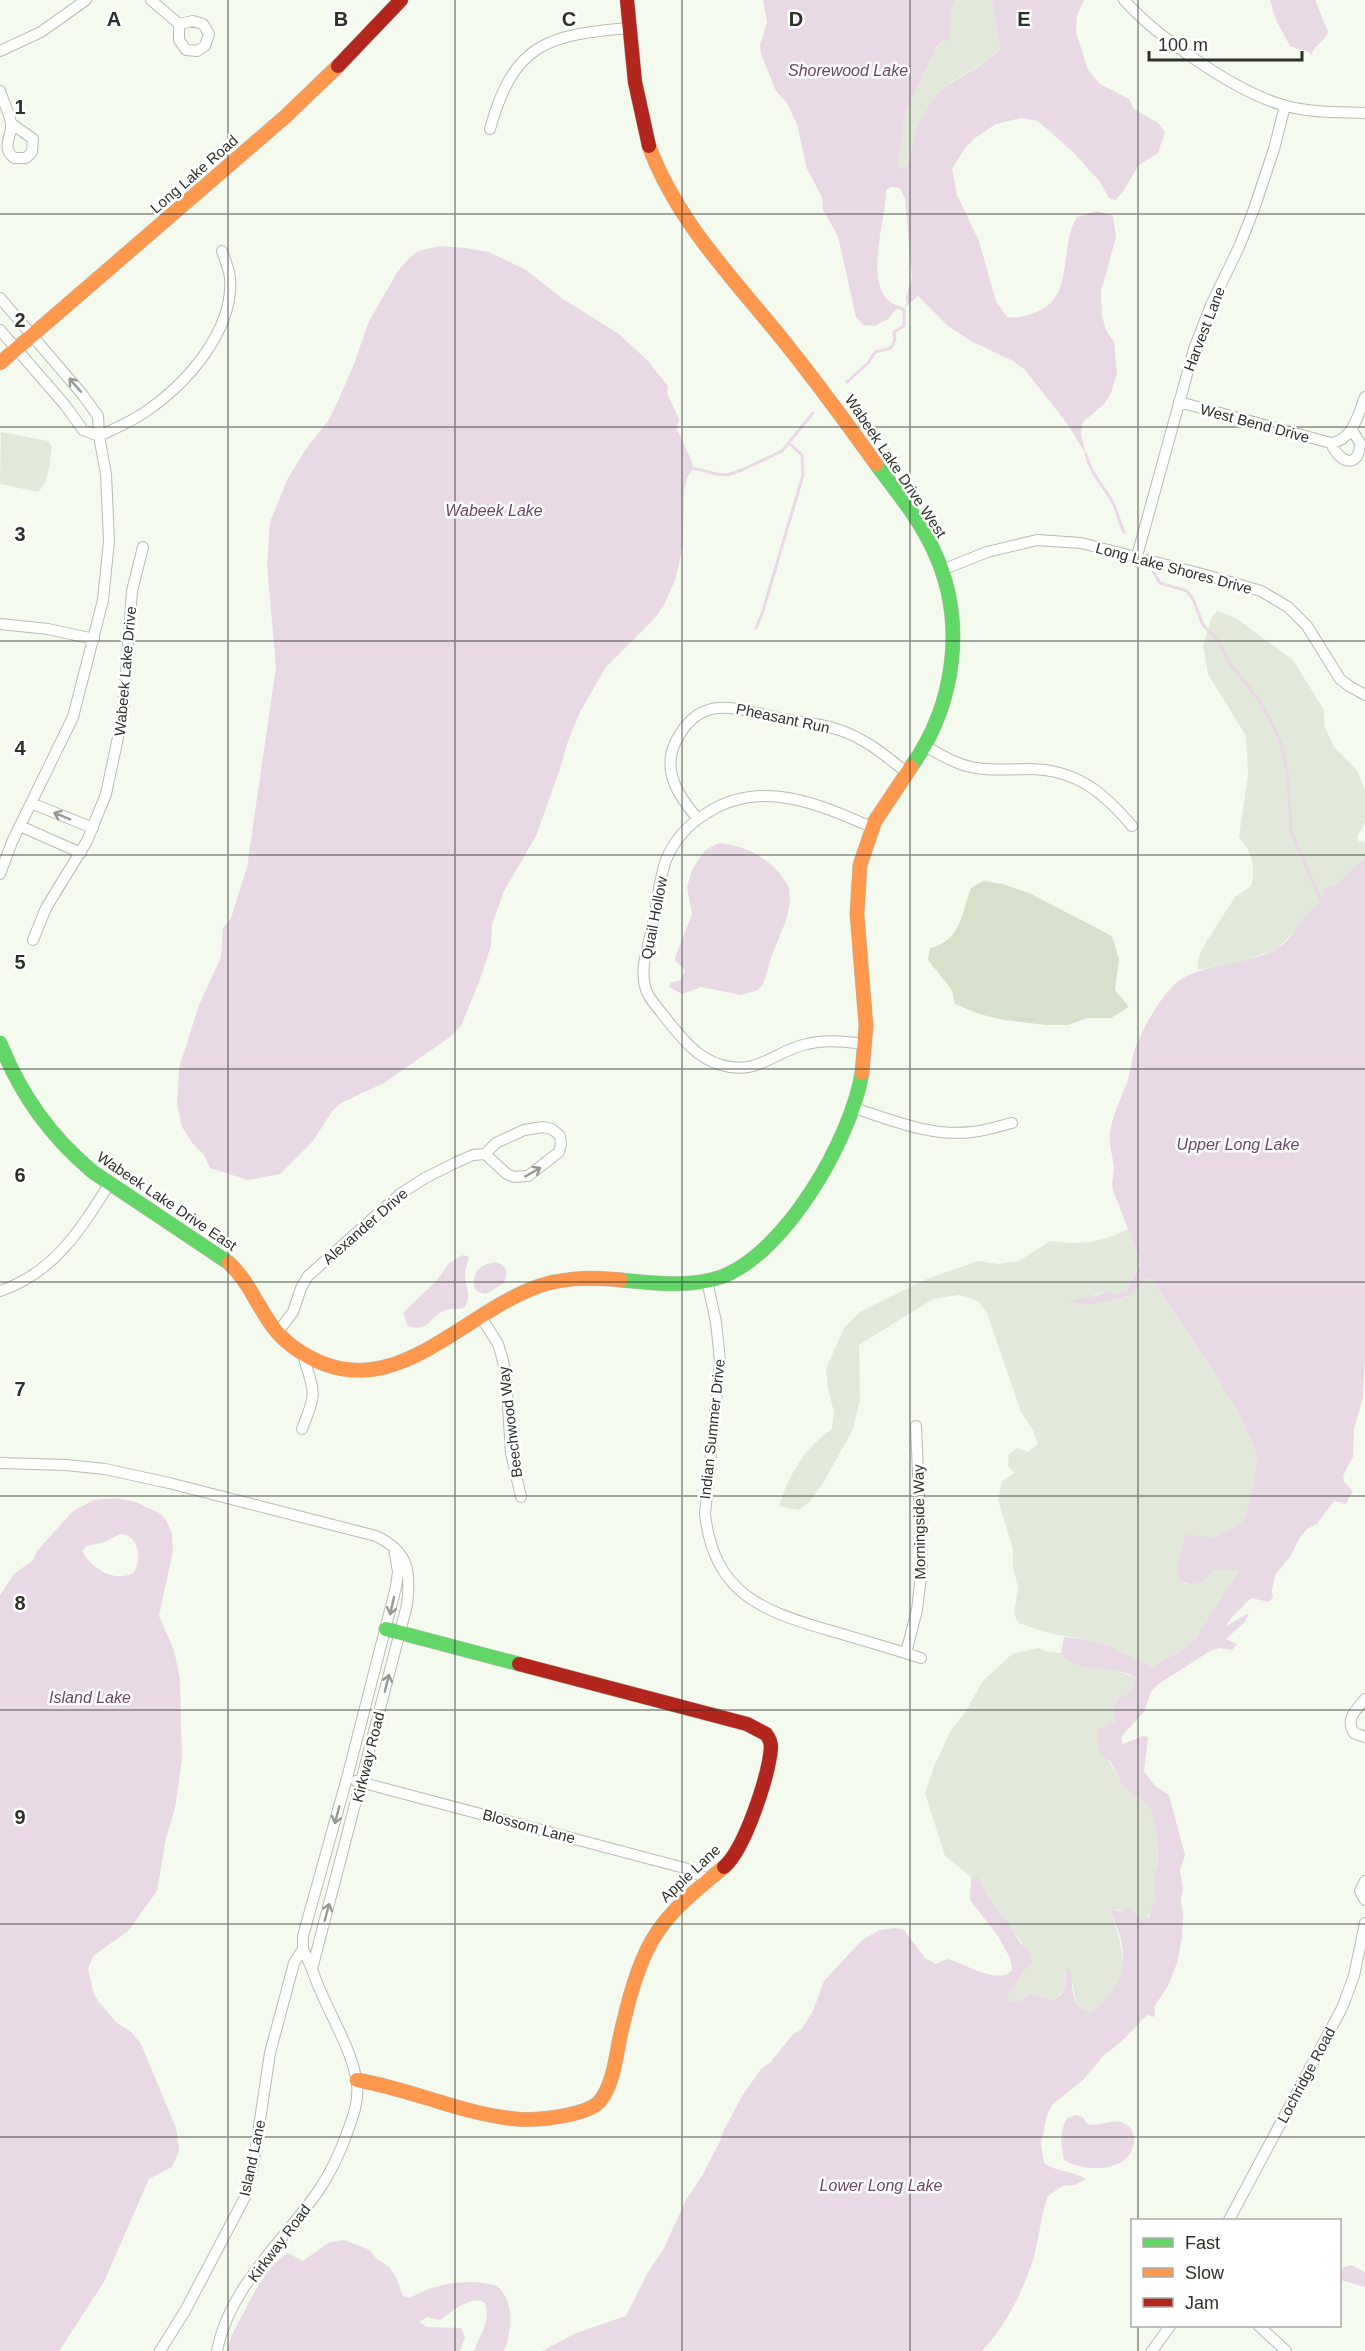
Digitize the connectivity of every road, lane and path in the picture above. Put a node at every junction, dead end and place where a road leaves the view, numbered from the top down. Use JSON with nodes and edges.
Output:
{"nodes":[{"id":1,"x":86,"y":0,"type":"edge"},
{"id":2,"x":152,"y":0,"type":"edge"},
{"id":3,"x":401,"y":0,"type":"edge"},
{"id":4,"x":627,"y":0,"type":"edge"},
{"id":5,"x":1124,"y":0,"type":"edge"},
{"id":6,"x":179,"y":24,"type":"dead end"},
{"id":7,"x":629,"y":28,"type":"junction"},
{"id":8,"x":0,"y":51,"type":"edge"},
{"id":9,"x":0,"y":91,"type":"edge"},
{"id":10,"x":1285,"y":106,"type":"junction"},
{"id":11,"x":1365,"y":113,"type":"edge"},
{"id":12,"x":12,"y":124,"type":"dead end"},
{"id":13,"x":490,"y":129,"type":"dead end"},
{"id":14,"x":222,"y":251,"type":"dead end"},
{"id":15,"x":0,"y":298,"type":"edge"},
{"id":16,"x":0,"y":330,"type":"edge"},
{"id":17,"x":32,"y":335,"type":"junction"},
{"id":18,"x":17,"y":349,"type":"junction"},
{"id":19,"x":0,"y":363,"type":"edge"},
{"id":20,"x":1365,"y":397,"type":"edge"},
{"id":21,"x":1179,"y":402,"type":"junction"},
{"id":22,"x":1352,"y":430,"type":"junction"},
{"id":23,"x":99,"y":436,"type":"junction"},
{"id":24,"x":1331,"y":443,"type":"junction"},
{"id":25,"x":143,"y":547,"type":"dead end"},
{"id":26,"x":1137,"y":556,"type":"junction"},
{"id":27,"x":942,"y":570,"type":"junction"},
{"id":28,"x":0,"y":624,"type":"edge"},
{"id":29,"x":94,"y":639,"type":"junction"},
{"id":30,"x":1365,"y":695,"type":"edge"},
{"id":31,"x":925,"y":746,"type":"junction"},
{"id":32,"x":907,"y":772,"type":"junction"},
{"id":33,"x":31,"y":804,"type":"junction"},
{"id":34,"x":698,"y":819,"type":"junction"},
{"id":35,"x":20,"y":826,"type":"junction"},
{"id":36,"x":1132,"y":826,"type":"dead end"},
{"id":37,"x":871,"y":827,"type":"junction"},
{"id":38,"x":93,"y":828,"type":"junction"},
{"id":39,"x":81,"y":853,"type":"junction"},
{"id":40,"x":0,"y":873,"type":"edge"},
{"id":41,"x":33,"y":940,"type":"dead end"},
{"id":42,"x":0,"y":1043,"type":"edge"},
{"id":43,"x":866,"y":1044,"type":"junction"},
{"id":44,"x":855,"y":1108,"type":"junction"},
{"id":45,"x":1012,"y":1123,"type":"dead end"},
{"id":46,"x":485,"y":1154,"type":"junction"},
{"id":47,"x":110,"y":1183,"type":"junction"},
{"id":48,"x":706,"y":1281,"type":"junction"},
{"id":49,"x":0,"y":1292,"type":"edge"},
{"id":50,"x":482,"y":1317,"type":"junction"},
{"id":51,"x":277,"y":1333,"type":"junction"},
{"id":52,"x":303,"y":1355,"type":"junction"},
{"id":53,"x":916,"y":1426,"type":"dead end"},
{"id":54,"x":303,"y":1429,"type":"dead end"},
{"id":55,"x":0,"y":1463,"type":"edge"},
{"id":56,"x":520,"y":1497,"type":"dead end"},
{"id":57,"x":393,"y":1631,"type":"junction"},
{"id":58,"x":906,"y":1653,"type":"junction"},
{"id":59,"x":921,"y":1658,"type":"dead end"},
{"id":60,"x":1365,"y":1699,"type":"edge"},
{"id":61,"x":1365,"y":1737,"type":"edge"},
{"id":62,"x":347,"y":1778,"type":"junction"},
{"id":63,"x":362,"y":1782,"type":"junction"},
{"id":64,"x":709,"y":1880,"type":"junction"},
{"id":65,"x":1365,"y":1881,"type":"edge"},
{"id":66,"x":1365,"y":1900,"type":"edge"},
{"id":67,"x":1365,"y":1923,"type":"edge"},
{"id":68,"x":303,"y":1949,"type":"junction"},
{"id":69,"x":312,"y":1969,"type":"junction"},
{"id":70,"x":357,"y":2080,"type":"junction"},
{"id":71,"x":1230,"y":2219,"type":"edge"},
{"id":72,"x":1169,"y":2327,"type":"edge"},
{"id":73,"x":1261,"y":2327,"type":"edge"},
{"id":74,"x":160,"y":2351,"type":"edge"},
{"id":75,"x":217,"y":2351,"type":"edge"},
{"id":76,"x":1152,"y":2351,"type":"edge"},
{"id":77,"x":1286,"y":2351,"type":"edge"}],
"edges":[{"from":1,"to":8,"type":"street"},
{"from":2,"to":6,"type":"street"},
{"from":3,"to":17,"type":"street","name":"Long Lake Road"},
{"from":4,"to":7,"type":"street","name":"Wabeek Lake Drive West"},
{"from":5,"to":10,"type":"street"},
{"from":7,"to":13,"type":"street"},
{"from":7,"to":27,"type":"street","name":"Wabeek Lake Drive West"},
{"from":9,"to":12,"type":"street"},
{"from":10,"to":11,"type":"street"},
{"from":10,"to":21,"type":"street","name":"Harvest Lane"},
{"from":14,"to":23,"type":"street"},
{"from":15,"to":17,"type":"street"},
{"from":16,"to":18,"type":"street"},
{"from":17,"to":18,"type":"street","name":"Long Lake Road"},
{"from":23,"to":17,"type":"street","one_way":true},
{"from":18,"to":19,"type":"street","name":"Long Lake Road"},
{"from":18,"to":23,"type":"street"},
{"from":20,"to":22,"type":"street","name":"West Bend Drive"},
{"from":21,"to":24,"type":"street","name":"West Bend Drive"},
{"from":21,"to":26,"type":"street","name":"Harvest Lane"},
{"from":22,"to":24,"type":"street"},
{"from":22,"to":24,"type":"street","name":"West Bend Drive"},
{"from":23,"to":29,"type":"street"},
{"from":25,"to":38,"type":"street","name":"Wabeek Lake Drive"},
{"from":26,"to":27,"type":"street","name":"Long Lake Shores Drive"},
{"from":26,"to":30,"type":"street","name":"Long Lake Shores Drive"},
{"from":27,"to":31,"type":"street","name":"Wabeek Lake Drive West"},
{"from":28,"to":29,"type":"street"},
{"from":29,"to":33,"type":"street"},
{"from":31,"to":32,"type":"street","name":"Wabeek Lake Drive West"},
{"from":31,"to":36,"type":"street"},
{"from":32,"to":34,"type":"street","name":"Pheasant Run"},
{"from":32,"to":37,"type":"street","name":"Wabeek Lake Drive West"},
{"from":33,"to":35,"type":"street"},
{"from":38,"to":33,"type":"street","one_way":true},
{"from":34,"to":37,"type":"street","name":"Quail Hollow"},
{"from":34,"to":43,"type":"street","name":"Quail Hollow"},
{"from":35,"to":39,"type":"street"},
{"from":35,"to":40,"type":"street"},
{"from":37,"to":43,"type":"street","name":"Wabeek Lake Drive West"},
{"from":38,"to":39,"type":"street","name":"Wabeek Lake Drive"},
{"from":39,"to":41,"type":"street","name":"Wabeek Lake Drive"},
{"from":42,"to":47,"type":"street","name":"Wabeek Lake Drive East"},
{"from":43,"to":44,"type":"street","name":"Wabeek Lake Drive West"},
{"from":44,"to":45,"type":"street"},
{"from":44,"to":48,"type":"street","name":"Wabeek Lake Drive West"},
{"from":46,"to":46,"type":"street","name":"Alexander Drive","one_way":true},
{"from":46,"to":51,"type":"street","name":"Alexander Drive"},
{"from":47,"to":49,"type":"street"},
{"from":47,"to":51,"type":"street","name":"Wabeek Lake Drive East"},
{"from":48,"to":50,"type":"street","name":"Wabeek Lake Drive East"},
{"from":48,"to":58,"type":"street","name":"Indian Summer Drive"},
{"from":50,"to":52,"type":"street","name":"Wabeek Lake Drive East"},
{"from":50,"to":56,"type":"street","name":"Beechwood Way"},
{"from":51,"to":52,"type":"street","name":"Wabeek Lake Drive East"},
{"from":52,"to":54,"type":"street"},
{"from":53,"to":58,"type":"street","name":"Morningside Way"},
{"from":55,"to":57,"type":"street","name":"Kirkway Road"},
{"from":57,"to":62,"type":"street","name":"Kirkway Road"},
{"from":63,"to":57,"type":"street","name":"Kirkway Road","one_way":true},
{"from":57,"to":64,"type":"street","name":"Apple Lane"},
{"from":58,"to":59,"type":"street","name":"Indian Summer Drive"},
{"from":60,"to":61,"type":"street"},
{"from":62,"to":63,"type":"street","name":"Blossom Lane"},
{"from":62,"to":68,"type":"street","name":"Kirkway Road","one_way":true},
{"from":63,"to":64,"type":"street","name":"Blossom Lane"},
{"from":69,"to":63,"type":"street","name":"Kirkway Road","one_way":true},
{"from":64,"to":70,"type":"street","name":"Apple Lane"},
{"from":65,"to":66,"type":"street"},
{"from":67,"to":71,"type":"street","name":"Lochridge Road"},
{"from":68,"to":69,"type":"street","name":"Kirkway Road"},
{"from":68,"to":74,"type":"street","name":"Island Lane"},
{"from":69,"to":70,"type":"street","name":"Kirkway Road"},
{"from":70,"to":75,"type":"street","name":"Kirkway Road"},
{"from":72,"to":76,"type":"street"},
{"from":73,"to":77,"type":"street"}]}
